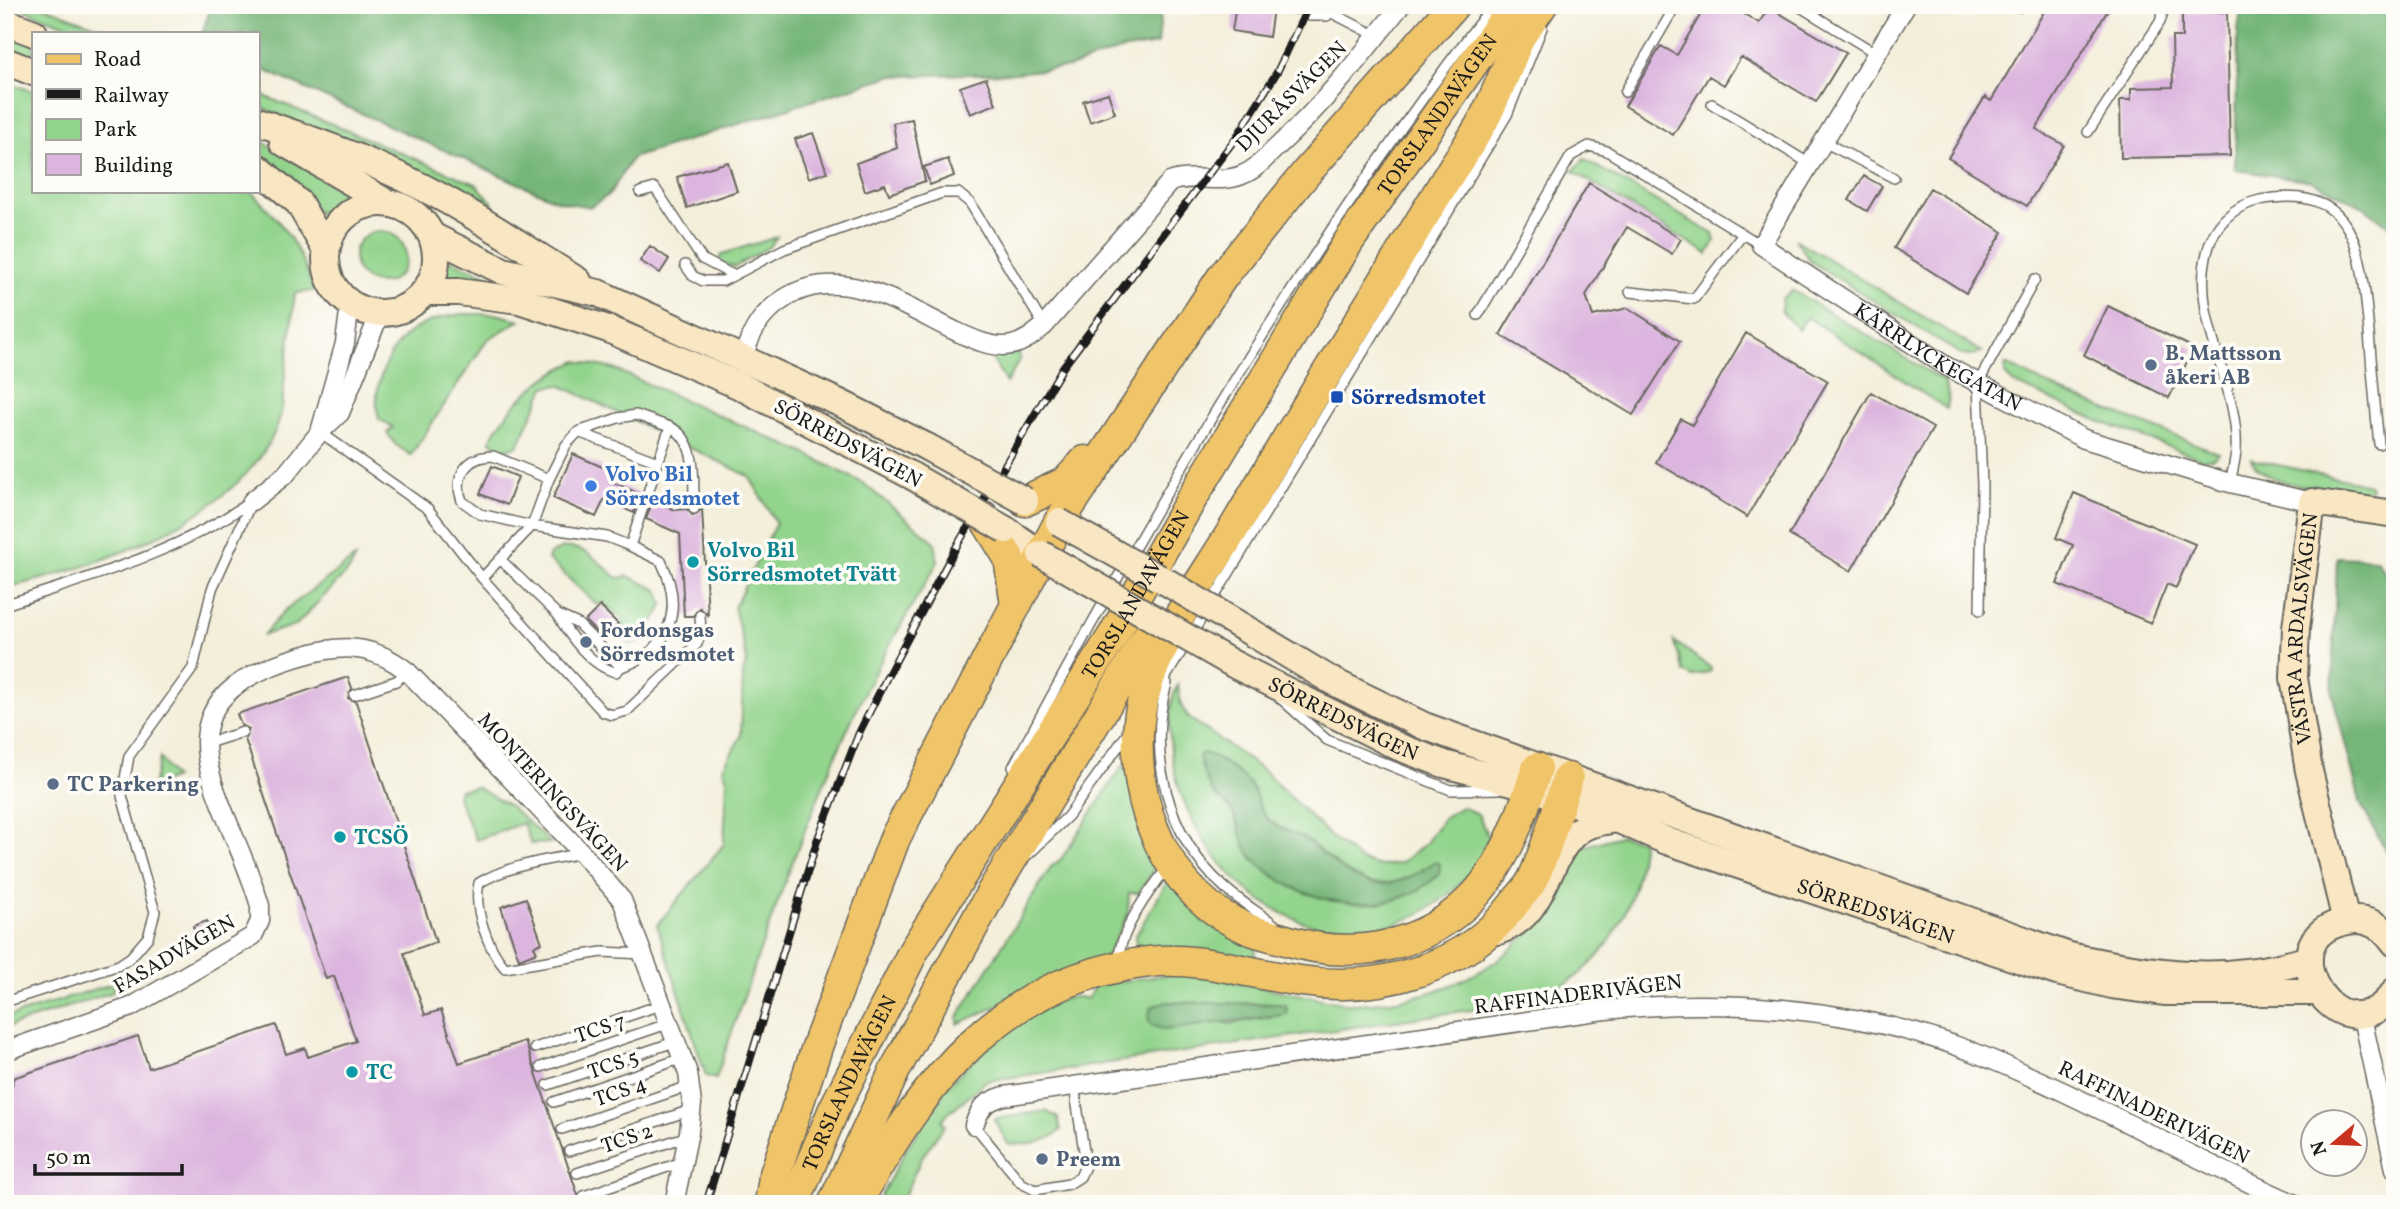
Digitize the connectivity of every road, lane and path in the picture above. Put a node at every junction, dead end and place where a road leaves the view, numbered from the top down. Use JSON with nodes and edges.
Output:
{"nodes":[{"id":1,"x":1282,"y":5,"type":"edge"},
{"id":2,"x":1401,"y":5,"type":"edge"},
{"id":3,"x":1454,"y":5,"type":"edge"},
{"id":4,"x":1493,"y":5,"type":"edge"},
{"id":5,"x":1542,"y":5,"type":"edge"},
{"id":6,"x":1551,"y":5,"type":"edge"},
{"id":7,"x":1676,"y":5,"type":"edge"},
{"id":8,"x":1797,"y":5,"type":"edge"},
{"id":9,"x":1906,"y":5,"type":"edge"},
{"id":10,"x":2165,"y":5,"type":"edge"},
{"id":11,"x":1296,"y":9,"type":"dead end"},
{"id":12,"x":1310,"y":16,"type":"dead end"},
{"id":13,"x":1518,"y":19,"type":"edge"},
{"id":14,"x":5,"y":22,"type":"edge"},
{"id":15,"x":32,"y":32,"type":"edge"},
{"id":16,"x":1378,"y":36,"type":"junction"},
{"id":17,"x":1877,"y":54,"type":"junction"},
{"id":18,"x":5,"y":61,"type":"edge"},
{"id":19,"x":32,"y":72,"type":"edge"},
{"id":20,"x":1625,"y":92,"type":"dead end"},
{"id":21,"x":1712,"y":104,"type":"dead end"},
{"id":22,"x":259,"y":122,"type":"edge"},
{"id":23,"x":259,"y":129,"type":"edge"},
{"id":24,"x":2088,"y":132,"type":"dead end"},
{"id":25,"x":1824,"y":142,"type":"junction"},
{"id":26,"x":1810,"y":164,"type":"junction"},
{"id":27,"x":259,"y":169,"type":"edge"},
{"id":28,"x":1894,"y":178,"type":"dead end"},
{"id":29,"x":640,"y":192,"type":"dead end"},
{"id":30,"x":387,"y":203,"type":"junction"},
{"id":31,"x":1743,"y":234,"type":"junction"},
{"id":32,"x":432,"y":236,"type":"junction"},
{"id":33,"x":1761,"y":245,"type":"junction"},
{"id":34,"x":326,"y":250,"type":"junction"},
{"id":35,"x":685,"y":265,"type":"dead end"},
{"id":36,"x":733,"y":275,"type":"junction"},
{"id":37,"x":2035,"y":278,"type":"dead end"},
{"id":38,"x":425,"y":292,"type":"junction"},
{"id":39,"x":1630,"y":292,"type":"dead end"},
{"id":40,"x":598,"y":293,"type":"junction"},
{"id":41,"x":350,"y":304,"type":"junction"},
{"id":42,"x":380,"y":313,"type":"junction"},
{"id":43,"x":1478,"y":315,"type":"dead end"},
{"id":44,"x":1044,"y":326,"type":"junction"},
{"id":45,"x":743,"y":358,"type":"junction"},
{"id":46,"x":1978,"y":383,"type":"junction"},
{"id":47,"x":1132,"y":408,"type":"junction"},
{"id":48,"x":670,"y":427,"type":"junction"},
{"id":49,"x":320,"y":432,"type":"junction"},
{"id":50,"x":578,"y":432,"type":"junction"},
{"id":51,"x":2379,"y":444,"type":"dead end"},
{"id":52,"x":658,"y":462,"type":"junction"},
{"id":53,"x":549,"y":479,"type":"junction"},
{"id":54,"x":2230,"y":483,"type":"junction"},
{"id":55,"x":252,"y":501,"type":"junction"},
{"id":56,"x":1025,"y":501,"type":"junction"},
{"id":57,"x":2312,"y":502,"type":"junction"},
{"id":58,"x":694,"y":509,"type":"dead end"},
{"id":59,"x":2395,"y":514,"type":"edge"},
{"id":60,"x":983,"y":516,"type":"junction"},
{"id":61,"x":1059,"y":522,"type":"junction"},
{"id":62,"x":532,"y":526,"type":"junction"},
{"id":63,"x":630,"y":546,"type":"junction"},
{"id":64,"x":1041,"y":554,"type":"junction"},
{"id":65,"x":500,"y":559,"type":"junction"},
{"id":66,"x":482,"y":578,"type":"junction"},
{"id":67,"x":5,"y":605,"type":"edge"},
{"id":68,"x":1016,"y":605,"type":"junction"},
{"id":69,"x":1980,"y":610,"type":"dead end"},
{"id":70,"x":700,"y":615,"type":"dead end"},
{"id":71,"x":408,"y":672,"type":"junction"},
{"id":72,"x":1169,"y":676,"type":"junction"},
{"id":73,"x":354,"y":695,"type":"dead end"},
{"id":74,"x":1139,"y":716,"type":"junction"},
{"id":75,"x":243,"y":732,"type":"dead end"},
{"id":76,"x":204,"y":744,"type":"junction"},
{"id":77,"x":1011,"y":772,"type":"dead end"},
{"id":78,"x":1534,"y":778,"type":"junction"},
{"id":79,"x":1564,"y":789,"type":"junction"},
{"id":80,"x":991,"y":807,"type":"dead end"},
{"id":81,"x":1616,"y":818,"type":"junction"},
{"id":82,"x":582,"y":853,"type":"junction"},
{"id":83,"x":1171,"y":863,"type":"junction"},
{"id":84,"x":993,"y":890,"type":"junction"},
{"id":85,"x":2346,"y":921,"type":"junction"},
{"id":86,"x":1486,"y":935,"type":"junction"},
{"id":87,"x":2395,"y":943,"type":"edge"},
{"id":88,"x":1302,"y":945,"type":"junction"},
{"id":89,"x":914,"y":950,"type":"junction"},
{"id":90,"x":644,"y":954,"type":"junction"},
{"id":91,"x":2309,"y":959,"type":"junction"},
{"id":92,"x":1119,"y":967,"type":"junction"},
{"id":93,"x":2395,"y":991,"type":"edge"},
{"id":94,"x":2317,"y":992,"type":"junction"},
{"id":95,"x":5,"y":1003,"type":"edge"},
{"id":96,"x":664,"y":1003,"type":"junction"},
{"id":97,"x":2361,"y":1013,"type":"junction"},
{"id":98,"x":670,"y":1023,"type":"junction"},
{"id":99,"x":535,"y":1048,"type":"dead end"},
{"id":100,"x":680,"y":1050,"type":"junction"},
{"id":101,"x":5,"y":1051,"type":"edge"},
{"id":102,"x":541,"y":1067,"type":"dead end"},
{"id":103,"x":548,"y":1085,"type":"dead end"},
{"id":104,"x":689,"y":1086,"type":"junction"},
{"id":105,"x":1074,"y":1086,"type":"junction"},
{"id":106,"x":554,"y":1102,"type":"dead end"},
{"id":107,"x":691,"y":1110,"type":"junction"},
{"id":108,"x":974,"y":1125,"type":"joint"},
{"id":109,"x":562,"y":1129,"type":"dead end"},
{"id":110,"x":688,"y":1135,"type":"junction"},
{"id":111,"x":569,"y":1151,"type":"dead end"},
{"id":112,"x":683,"y":1161,"type":"junction"},
{"id":113,"x":2395,"y":1169,"type":"edge"},
{"id":114,"x":577,"y":1173,"type":"dead end"},
{"id":115,"x":584,"y":1196,"type":"dead end"},
{"id":116,"x":674,"y":1204,"type":"edge"},
{"id":117,"x":770,"y":1204,"type":"edge"},
{"id":118,"x":793,"y":1204,"type":"edge"},
{"id":119,"x":833,"y":1204,"type":"edge"},
{"id":120,"x":856,"y":1204,"type":"edge"},
{"id":121,"x":2295,"y":1204,"type":"edge"}],
"edges":[{"from":1,"to":11,"type":"lane"},
{"from":2,"to":16,"type":"street","name":"DJURÅSVÄGEN"},
{"from":3,"to":47,"type":"main road"},
{"from":4,"to":77,"type":"lane"},
{"from":5,"to":13,"type":"main road","name":"TORSLANDAVÄGEN"},
{"from":6,"to":72,"type":"lane"},
{"from":7,"to":20,"type":"lane"},
{"from":8,"to":17,"type":"lane"},
{"from":9,"to":17,"type":"street"},
{"from":10,"to":24,"type":"lane"},
{"from":12,"to":16,"type":"lane","name":"DJURÅSVÄGEN"},
{"from":13,"to":74,"type":"main road"},
{"from":13,"to":84,"type":"main road","name":"TORSLANDAVÄGEN"},
{"from":13,"to":89,"type":"main road","name":"TORSLANDAVÄGEN"},
{"from":14,"to":15,"type":"street"},
{"from":16,"to":44,"type":"street","name":"DJURÅSVÄGEN"},
{"from":17,"to":25,"type":"street"},
{"from":18,"to":19,"type":"street"},
{"from":21,"to":26,"type":"lane"},
{"from":22,"to":40,"type":"street","name":"SÖRREDSVÄGEN"},
{"from":23,"to":30,"type":"street","name":"SÖRREDSVÄGEN"},
{"from":25,"to":26,"type":"street"},
{"from":25,"to":28,"type":"lane"},
{"from":26,"to":33,"type":"street"},
{"from":27,"to":34,"type":"street"},
{"from":29,"to":36,"type":"lane"},
{"from":30,"to":32,"type":"street","name":"SÖRREDSVÄGEN"},
{"from":30,"to":34,"type":"street"},
{"from":31,"to":33,"type":"lane"},
{"from":31,"to":39,"type":"lane"},
{"from":31,"to":43,"type":"lane"},
{"from":32,"to":38,"type":"street"},
{"from":32,"to":40,"type":"street","name":"SÖRREDSVÄGEN"},
{"from":33,"to":46,"type":"street","name":"KÄRRLYCKEGATAN"},
{"from":34,"to":41,"type":"street"},
{"from":35,"to":36,"type":"lane"},
{"from":36,"to":44,"type":"lane"},
{"from":37,"to":46,"type":"lane"},
{"from":38,"to":42,"type":"street"},
{"from":38,"to":60,"type":"street","name":"SÖRREDSVÄGEN","bridge":true},
{"from":40,"to":45,"type":"street","name":"SÖRREDSVÄGEN"},
{"from":41,"to":42,"type":"street"},
{"from":41,"to":49,"type":"street"},
{"from":42,"to":49,"type":"street"},
{"from":44,"to":45,"type":"street","name":"DJURÅSVÄGEN"},
{"from":45,"to":56,"type":"street","name":"SÖRREDSVÄGEN","bridge":true},
{"from":46,"to":54,"type":"street","name":"KÄRRLYCKEGATAN"},
{"from":46,"to":69,"type":"lane"},
{"from":47,"to":56,"type":"main road"},
{"from":47,"to":61,"type":"main road"},
{"from":48,"to":50,"type":"lane"},
{"from":48,"to":52,"type":"lane"},
{"from":48,"to":58,"type":"lane"},
{"from":49,"to":55,"type":"street"},
{"from":49,"to":66,"type":"lane"},
{"from":50,"to":52,"type":"lane"},
{"from":50,"to":53,"type":"lane"},
{"from":51,"to":54,"type":"lane"},
{"from":52,"to":63,"type":"lane"},
{"from":53,"to":62,"type":"lane"},
{"from":53,"to":62,"type":"lane"},
{"from":54,"to":57,"type":"street","name":"KÄRRLYCKEGATAN"},
{"from":55,"to":67,"type":"lane"},
{"from":55,"to":95,"type":"lane"},
{"from":56,"to":61,"type":"street","name":"SÖRREDSVÄGEN"},
{"from":57,"to":59,"type":"street","name":"KÄRRLYCKEGATAN"},
{"from":57,"to":85,"type":"street","name":"VÄSTRA ARDALSVÄGEN"},
{"from":60,"to":64,"type":"street","name":"SÖRREDSVÄGEN","bridge":true},
{"from":60,"to":68,"type":"main road"},
{"from":61,"to":64,"type":"main road"},
{"from":61,"to":78,"type":"street","name":"SÖRREDSVÄGEN","bridge":true},
{"from":62,"to":63,"type":"lane"},
{"from":62,"to":65,"type":"lane"},
{"from":63,"to":65,"type":"lane"},
{"from":64,"to":68,"type":"main road"},
{"from":64,"to":78,"type":"street","name":"SÖRREDSVÄGEN","bridge":true},
{"from":65,"to":66,"type":"lane"},
{"from":66,"to":70,"type":"lane"},
{"from":68,"to":117,"type":"main road"},
{"from":71,"to":73,"type":"lane"},
{"from":71,"to":76,"type":"street","name":"MONTERINGSVÄGEN"},
{"from":71,"to":82,"type":"street","name":"MONTERINGSVÄGEN"},
{"from":72,"to":74,"type":"lane"},
{"from":72,"to":88,"type":"lane"},
{"from":74,"to":83,"type":"main road"},
{"from":74,"to":84,"type":"lane"},
{"from":75,"to":76,"type":"lane"},
{"from":76,"to":101,"type":"street","name":"FASADVÄGEN"},
{"from":78,"to":79,"type":"street","name":"SÖRREDSVÄGEN"},
{"from":78,"to":88,"type":"main road"},
{"from":79,"to":81,"type":"street","name":"SÖRREDSVÄGEN"},
{"from":79,"to":86,"type":"main road"},
{"from":79,"to":91,"type":"street","name":"SÖRREDSVÄGEN"},
{"from":80,"to":89,"type":"lane"},
{"from":81,"to":86,"type":"street"},
{"from":81,"to":94,"type":"street","name":"SÖRREDSVÄGEN"},
{"from":82,"to":90,"type":"street","name":"MONTERINGSVÄGEN"},
{"from":82,"to":90,"type":"lane"},
{"from":83,"to":88,"type":"main road"},
{"from":83,"to":92,"type":"lane"},
{"from":84,"to":119,"type":"main road","name":"TORSLANDAVÄGEN"},
{"from":85,"to":87,"type":"street"},
{"from":85,"to":91,"type":"street"},
{"from":86,"to":92,"type":"main road"},
{"from":89,"to":118,"type":"main road","name":"TORSLANDAVÄGEN"},
{"from":90,"to":96,"type":"street","name":"MONTERINGSVÄGEN"},
{"from":91,"to":94,"type":"street"},
{"from":92,"to":120,"type":"main road"},
{"from":93,"to":97,"type":"street"},
{"from":94,"to":97,"type":"street"},
{"from":96,"to":98,"type":"street","name":"MONTERINGSVÄGEN"},
{"from":96,"to":99,"type":"lane"},
{"from":97,"to":113,"type":"street"},
{"from":98,"to":100,"type":"street","name":"MONTERINGSVÄGEN"},
{"from":98,"to":102,"type":"lane","name":"TCS 7"},
{"from":100,"to":103,"type":"lane"},
{"from":100,"to":104,"type":"street","name":"MONTERINGSVÄGEN"},
{"from":100,"to":106,"type":"lane","name":"TCS 5"},
{"from":104,"to":107,"type":"street","name":"MONTERINGSVÄGEN"},
{"from":104,"to":109,"type":"lane","name":"TCS 4"},
{"from":105,"to":108,"type":"street","name":"RAFFINADERIVÄGEN"},
{"from":105,"to":108,"type":"lane"},
{"from":105,"to":121,"type":"street","name":"RAFFINADERIVÄGEN"},
{"from":107,"to":110,"type":"street","name":"MONTERINGSVÄGEN"},
{"from":107,"to":111,"type":"lane"},
{"from":110,"to":112,"type":"street","name":"MONTERINGSVÄGEN"},
{"from":110,"to":114,"type":"lane","name":"TCS 2"},
{"from":112,"to":115,"type":"lane"},
{"from":112,"to":116,"type":"street","name":"MONTERINGSVÄGEN"}]}
